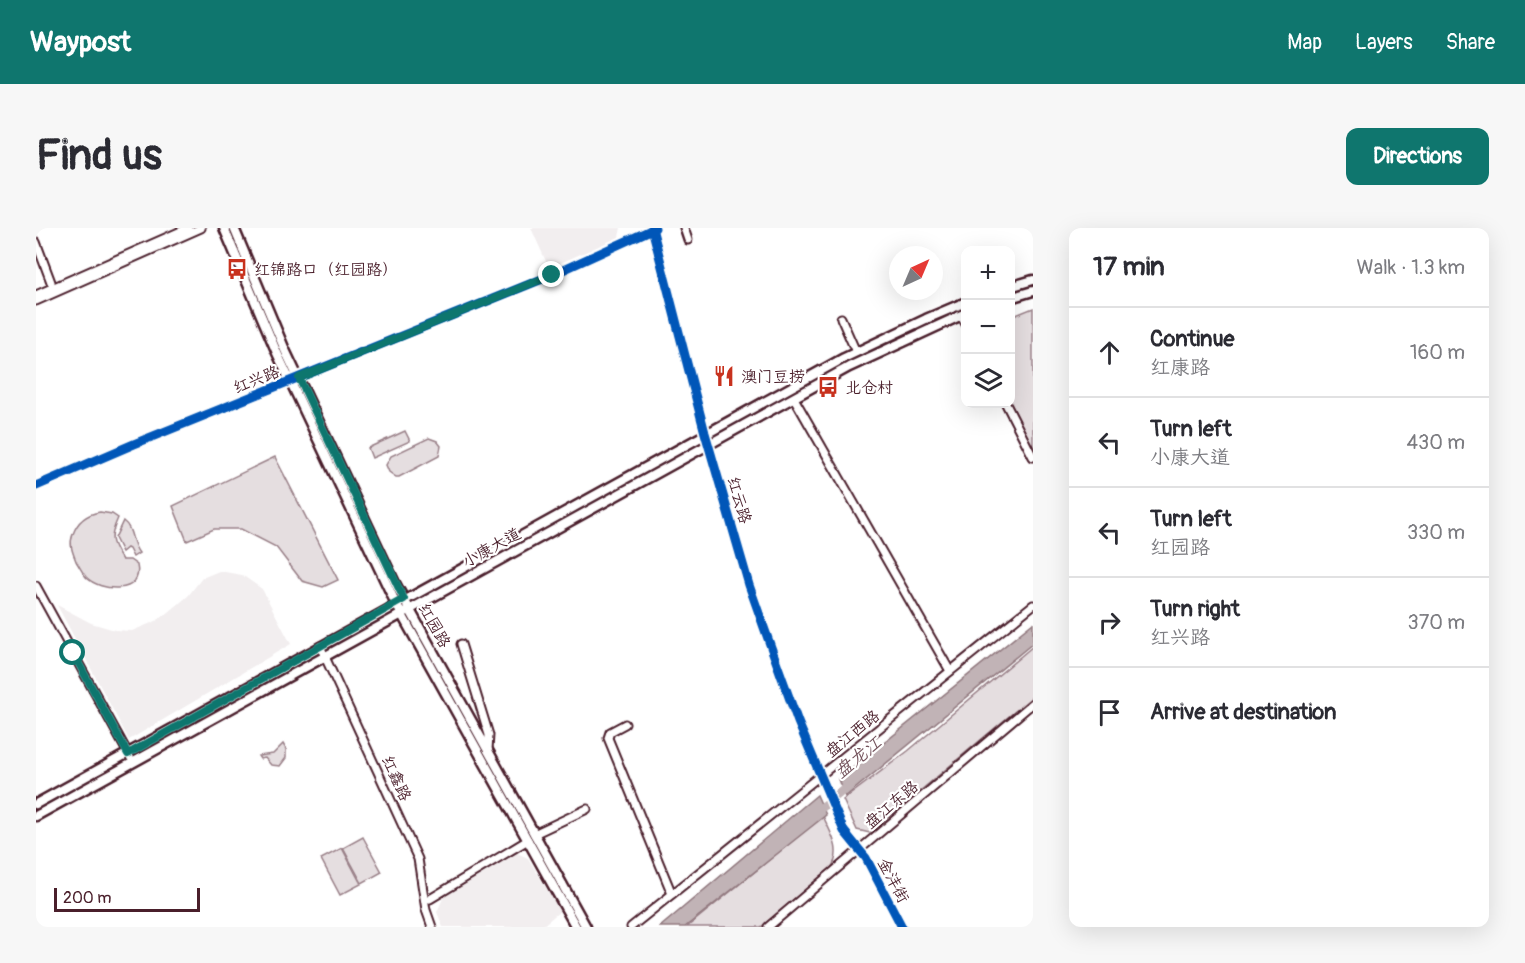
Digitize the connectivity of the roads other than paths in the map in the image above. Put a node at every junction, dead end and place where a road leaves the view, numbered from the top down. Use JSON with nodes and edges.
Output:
{"nodes":[{"id":1,"x":188,"y":228,"type":"edge"},
{"id":2,"x":201,"y":228,"type":"edge"},
{"id":3,"x":224,"y":228,"type":"edge"},
{"id":4,"x":234,"y":228,"type":"edge"},
{"id":5,"x":684,"y":228,"type":"edge"},
{"id":6,"x":653,"y":229,"type":"edge"},
{"id":7,"x":688,"y":240,"type":"dead end"},
{"id":8,"x":36,"y":242,"type":"edge"},
{"id":9,"x":1033,"y":280,"type":"edge"},
{"id":10,"x":51,"y":282,"type":"dead end"},
{"id":11,"x":1015,"y":286,"type":"edge"},
{"id":12,"x":1033,"y":291,"type":"edge"},
{"id":13,"x":36,"y":295,"type":"edge"},
{"id":14,"x":1015,"y":297,"type":"edge"},
{"id":15,"x":36,"y":301,"type":"edge"},
{"id":16,"x":961,"y":304,"type":"edge"},
{"id":17,"x":961,"y":315,"type":"edge"},
{"id":18,"x":841,"y":318,"type":"dead end"},
{"id":19,"x":856,"y":352,"type":"junction"},
{"id":20,"x":295,"y":380,"type":"junction"},
{"id":21,"x":794,"y":398,"type":"junction"},
{"id":22,"x":1008,"y":408,"type":"edge"},
{"id":23,"x":705,"y":434,"type":"junction"},
{"id":24,"x":708,"y":444,"type":"junction"},
{"id":25,"x":1033,"y":457,"type":"edge"},
{"id":26,"x":36,"y":486,"type":"edge"},
{"id":27,"x":36,"y":586,"type":"edge"},
{"id":28,"x":400,"y":602,"type":"junction"},
{"id":29,"x":1033,"y":605,"type":"edge"},
{"id":30,"x":405,"y":611,"type":"junction"},
{"id":31,"x":461,"y":644,"type":"dead end"},
{"id":32,"x":320,"y":646,"type":"junction"},
{"id":33,"x":325,"y":655,"type":"junction"},
{"id":34,"x":950,"y":671,"type":"junction"},
{"id":35,"x":1033,"y":703,"type":"edge"},
{"id":36,"x":625,"y":724,"type":"dead end"},
{"id":37,"x":488,"y":750,"type":"junction"},
{"id":38,"x":128,"y":754,"type":"junction"},
{"id":39,"x":133,"y":763,"type":"junction"},
{"id":40,"x":820,"y":775,"type":"junction"},
{"id":41,"x":36,"y":804,"type":"edge"},
{"id":42,"x":587,"y":808,"type":"dead end"},
{"id":43,"x":36,"y":816,"type":"edge"},
{"id":44,"x":844,"y":831,"type":"joint"},
{"id":45,"x":531,"y":837,"type":"junction"},
{"id":46,"x":858,"y":849,"type":"junction"},
{"id":47,"x":672,"y":894,"type":"junction"},
{"id":48,"x":430,"y":899,"type":"dead end"},
{"id":49,"x":432,"y":927,"type":"edge"},
{"id":50,"x":576,"y":927,"type":"edge"},
{"id":51,"x":586,"y":927,"type":"edge"},
{"id":52,"x":632,"y":927,"type":"edge"},
{"id":53,"x":768,"y":927,"type":"edge"},
{"id":54,"x":902,"y":927,"type":"edge"}],
"edges":[{"from":1,"to":13,"type":"street"},
{"from":2,"to":15,"type":"street"},
{"from":3,"to":20,"type":"main road","name":"红园路"},
{"from":4,"to":20,"type":"main road","name":"红园路"},
{"from":5,"to":7,"type":"street"},
{"from":6,"to":20,"type":"street","name":"红兴路"},
{"from":6,"to":23,"type":"street","name":"红云路"},
{"from":8,"to":10,"type":"street"},
{"from":9,"to":11,"type":"main road"},
{"from":12,"to":14,"type":"main road"},
{"from":16,"to":19,"type":"main road","name":"小康大道"},
{"from":17,"to":21,"type":"main road","name":"小康大道"},
{"from":18,"to":19,"type":"street"},
{"from":19,"to":23,"type":"main road","name":"小康大道"},
{"from":20,"to":26,"type":"street","name":"红兴路"},
{"from":20,"to":28,"type":"main road","name":"红园路"},
{"from":21,"to":24,"type":"main road","name":"小康大道"},
{"from":21,"to":34,"type":"street"},
{"from":22,"to":25,"type":"street"},
{"from":23,"to":24,"type":"street","name":"红云路"},
{"from":23,"to":28,"type":"main road","name":"小康大道"},
{"from":24,"to":30,"type":"main road","name":"小康大道"},
{"from":24,"to":40,"type":"street","name":"红云路"},
{"from":27,"to":38,"type":"street"},
{"from":28,"to":30,"type":"main road","name":"红园路"},
{"from":28,"to":32,"type":"main road","name":"小康大道"},
{"from":29,"to":34,"type":"street","name":"盘江西路"},
{"from":30,"to":33,"type":"main road","name":"小康大道"},
{"from":30,"to":37,"type":"main road","name":"红园路"},
{"from":30,"to":45,"type":"main road","name":"红园路"},
{"from":31,"to":37,"type":"street"},
{"from":32,"to":33,"type":"street","name":"红鑫路"},
{"from":32,"to":38,"type":"main road","name":"小康大道"},
{"from":33,"to":39,"type":"main road","name":"小康大道"},
{"from":33,"to":49,"type":"street","name":"红鑫路"},
{"from":34,"to":40,"type":"street","name":"盘江西路"},
{"from":35,"to":46,"type":"street","name":"盘江东路"},
{"from":36,"to":47,"type":"street"},
{"from":37,"to":45,"type":"main road","name":"红园路"},
{"from":38,"to":39,"type":"street"},
{"from":38,"to":41,"type":"main road","name":"小康大道"},
{"from":39,"to":43,"type":"main road","name":"小康大道"},
{"from":40,"to":44,"type":"street","name":"红云路"},
{"from":40,"to":47,"type":"street","name":"盘江西路"},
{"from":42,"to":45,"type":"street"},
{"from":44,"to":46,"type":"street","name":"金沣街"},
{"from":45,"to":48,"type":"street"},
{"from":45,"to":50,"type":"main road","name":"红园路"},
{"from":45,"to":51,"type":"main road","name":"红园路"},
{"from":46,"to":53,"type":"street","name":"盘江东路"},
{"from":46,"to":54,"type":"street","name":"金沣街"},
{"from":47,"to":52,"type":"street","name":"盘江西路"}]}
